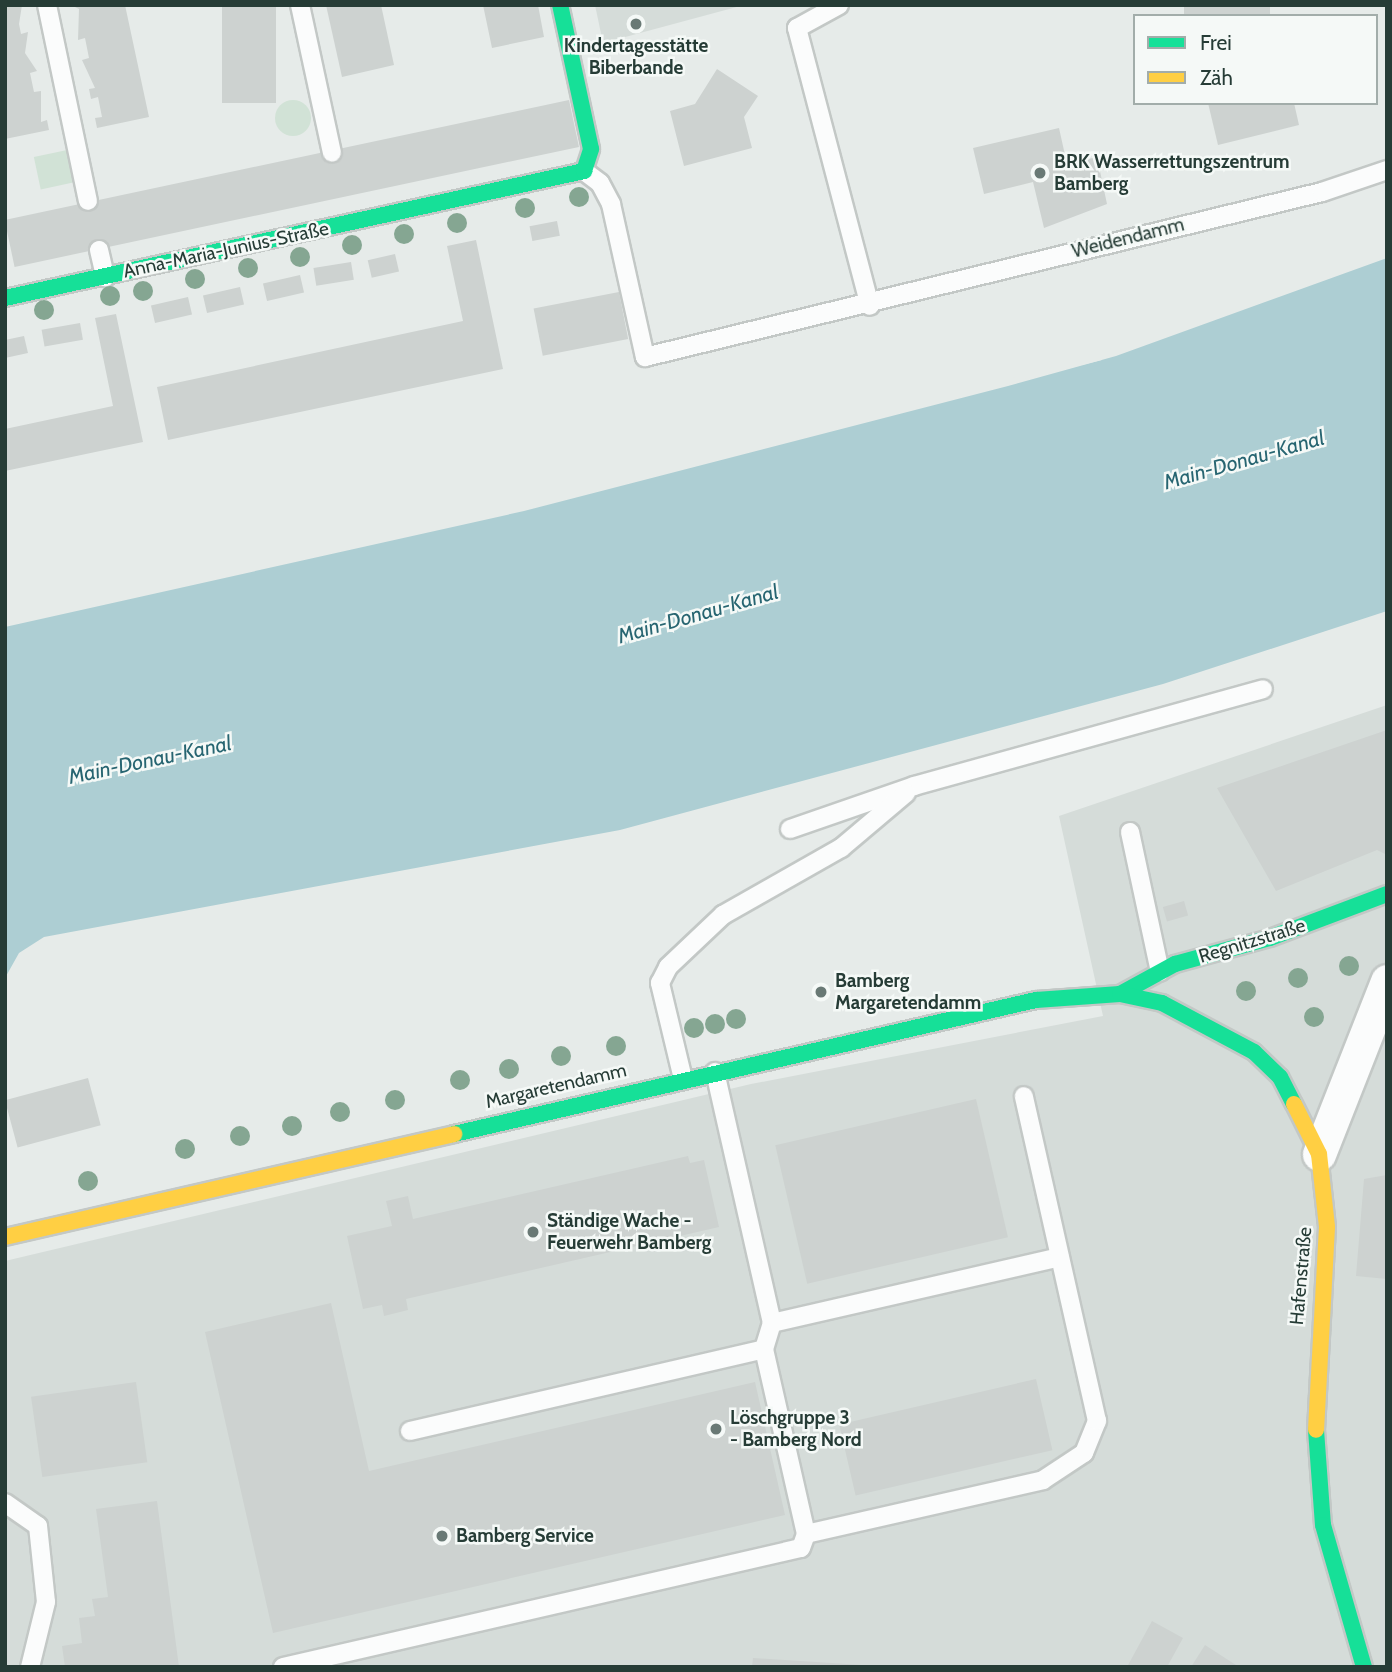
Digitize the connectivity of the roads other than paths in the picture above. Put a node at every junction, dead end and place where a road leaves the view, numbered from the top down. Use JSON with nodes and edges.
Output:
{"nodes":[{"id":1,"x":47,"y":5,"type":"edge"},
{"id":2,"x":300,"y":5,"type":"edge"},
{"id":3,"x":560,"y":5,"type":"edge"},
{"id":4,"x":839,"y":5,"type":"edge"},
{"id":5,"x":332,"y":153,"type":"dead end"},
{"id":6,"x":1387,"y":170,"type":"edge"},
{"id":7,"x":584,"y":171,"type":"junction"},
{"id":8,"x":342,"y":200,"type":"dead end"},
{"id":9,"x":89,"y":201,"type":"dead end"},
{"id":10,"x":348,"y":223,"type":"junction"},
{"id":11,"x":99,"y":250,"type":"dead end"},
{"id":12,"x":105,"y":277,"type":"junction"},
{"id":13,"x":5,"y":299,"type":"edge"},
{"id":14,"x":870,"y":306,"type":"junction"},
{"id":15,"x":1264,"y":689,"type":"dead end"},
{"id":16,"x":914,"y":786,"type":"junction"},
{"id":17,"x":790,"y":828,"type":"dead end"},
{"id":18,"x":1130,"y":832,"type":"dead end"},
{"id":19,"x":1387,"y":894,"type":"edge"},
{"id":20,"x":1160,"y":972,"type":"junction"},
{"id":21,"x":1387,"y":981,"type":"edge"},
{"id":22,"x":1120,"y":994,"type":"junction"},
{"id":23,"x":715,"y":1072,"type":"junction"},
{"id":24,"x":683,"y":1079,"type":"junction"},
{"id":25,"x":1024,"y":1097,"type":"dead end"},
{"id":26,"x":1319,"y":1154,"type":"junction"},
{"id":27,"x":5,"y":1237,"type":"edge"},
{"id":28,"x":1060,"y":1257,"type":"junction"},
{"id":29,"x":772,"y":1323,"type":"junction"},
{"id":30,"x":764,"y":1349,"type":"junction"},
{"id":31,"x":410,"y":1431,"type":"dead end"},
{"id":32,"x":5,"y":1503,"type":"edge"},
{"id":33,"x":806,"y":1535,"type":"junction"},
{"id":34,"x":30,"y":1667,"type":"edge"},
{"id":35,"x":283,"y":1667,"type":"edge"},
{"id":36,"x":1364,"y":1667,"type":"edge"}],
"edges":[{"from":1,"to":9,"type":"lane"},
{"from":2,"to":5,"type":"lane"},
{"from":3,"to":7,"type":"street"},
{"from":4,"to":14,"type":"lane"},
{"from":6,"to":14,"type":"lane","name":"Weidendamm"},
{"from":7,"to":10,"type":"street","name":"Anna-Maria-Junius-Straße"},
{"from":7,"to":14,"type":"lane","name":"Weidendamm"},
{"from":8,"to":10,"type":"lane","name":"Anna-Maria-Junius-Straße"},
{"from":10,"to":12,"type":"street","name":"Anna-Maria-Junius-Straße"},
{"from":11,"to":12,"type":"lane","name":"Anna-Maria-Junius-Straße"},
{"from":12,"to":13,"type":"street","name":"Anna-Maria-Junius-Straße"},
{"from":15,"to":16,"type":"lane"},
{"from":16,"to":17,"type":"lane"},
{"from":16,"to":24,"type":"lane"},
{"from":18,"to":20,"type":"lane"},
{"from":19,"to":20,"type":"street","name":"Regnitzstraße"},
{"from":20,"to":22,"type":"street","name":"Regnitzstraße"},
{"from":21,"to":26,"type":"street"},
{"from":22,"to":23,"type":"street","name":"Margaretendamm"},
{"from":22,"to":26,"type":"street","name":"Hafenstraße"},
{"from":23,"to":24,"type":"street","name":"Margaretendamm"},
{"from":23,"to":29,"type":"lane"},
{"from":24,"to":27,"type":"street","name":"Margaretendamm"},
{"from":25,"to":28,"type":"lane"},
{"from":26,"to":36,"type":"street","name":"Hafenstraße"},
{"from":28,"to":29,"type":"lane"},
{"from":28,"to":33,"type":"lane"},
{"from":29,"to":30,"type":"lane"},
{"from":30,"to":31,"type":"lane"},
{"from":30,"to":33,"type":"lane"},
{"from":32,"to":34,"type":"lane"},
{"from":33,"to":35,"type":"lane"}]}
